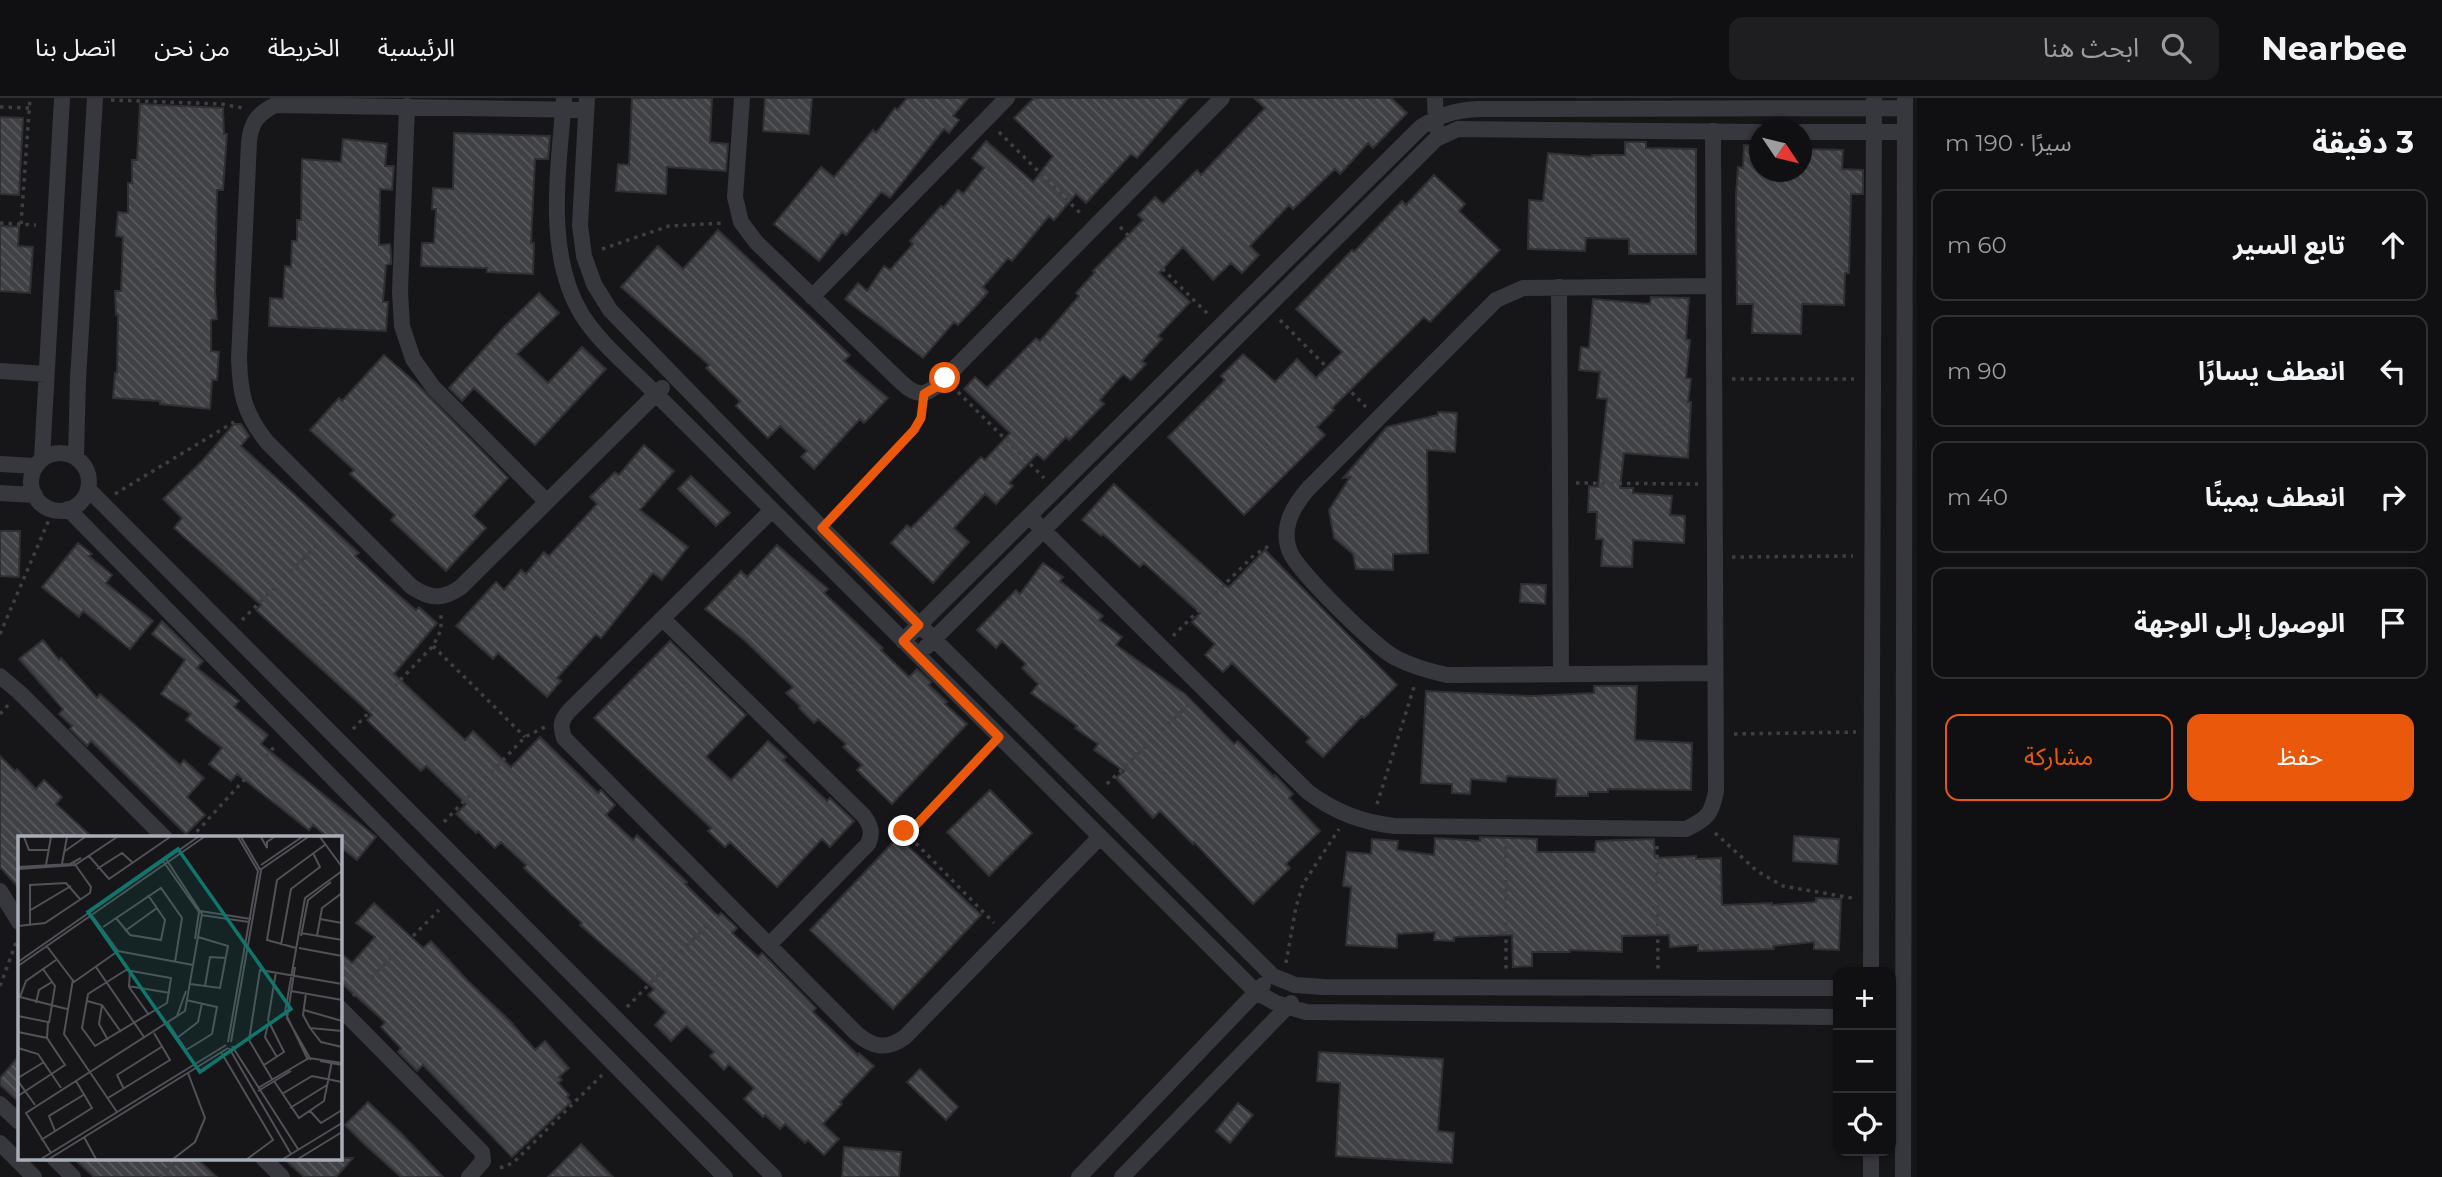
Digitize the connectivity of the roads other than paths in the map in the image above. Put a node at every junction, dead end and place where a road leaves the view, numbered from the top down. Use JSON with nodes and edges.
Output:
{"nodes":[{"id":1,"x":62,"y":98,"type":"edge"},
{"id":2,"x":742,"y":98,"type":"edge"},
{"id":3,"x":1007,"y":98,"type":"edge"},
{"id":4,"x":1435,"y":98,"type":"edge"},
{"id":5,"x":95,"y":99,"type":"edge"},
{"id":6,"x":1215,"y":100,"type":"edge"},
{"id":7,"x":1874,"y":103,"type":"edge"},
{"id":8,"x":1905,"y":103,"type":"edge"},
{"id":9,"x":563,"y":104,"type":"edge"},
{"id":10,"x":586,"y":104,"type":"edge"},
{"id":11,"x":1457,"y":104,"type":"edge"},
{"id":12,"x":407,"y":106,"type":"junction"},
{"id":13,"x":1697,"y":108,"type":"junction"},
{"id":14,"x":1436,"y":118,"type":"junction"},
{"id":15,"x":1458,"y":129,"type":"junction"},
{"id":16,"x":1705,"y":131,"type":"junction"},
{"id":17,"x":1749,"y":132,"type":"edge"},
{"id":18,"x":1812,"y":132,"type":"edge"},
{"id":19,"x":1874,"y":132,"type":"junction"},
{"id":20,"x":1905,"y":132,"type":"junction"},
{"id":21,"x":1436,"y":139,"type":"junction"},
{"id":22,"x":1714,"y":286,"type":"junction"},
{"id":23,"x":1559,"y":287,"type":"junction"},
{"id":24,"x":812,"y":297,"type":"junction"},
{"id":25,"x":0,"y":371,"type":"edge"},
{"id":26,"x":46,"y":374,"type":"junction"},
{"id":27,"x":674,"y":377,"type":"junction"},
{"id":28,"x":656,"y":394,"type":"junction"},
{"id":29,"x":76,"y":457,"type":"junction"},
{"id":30,"x":39,"y":463,"type":"junction"},
{"id":31,"x":0,"y":464,"type":"edge"},
{"id":32,"x":88,"y":489,"type":"junction"},
{"id":33,"x":0,"y":493,"type":"edge"},
{"id":34,"x":35,"y":495,"type":"junction"},
{"id":35,"x":547,"y":502,"type":"junction"},
{"id":36,"x":61,"y":510,"type":"junction"},
{"id":37,"x":772,"y":510,"type":"junction"},
{"id":38,"x":1029,"y":516,"type":"junction"},
{"id":39,"x":1044,"y":530,"type":"junction"},
{"id":40,"x":1904,"y":589,"type":"junction"},
{"id":41,"x":1873,"y":590,"type":"junction"},
{"id":42,"x":663,"y":618,"type":"junction"},
{"id":43,"x":919,"y":625,"type":"junction"},
{"id":44,"x":933,"y":640,"type":"junction"},
{"id":45,"x":903,"y":641,"type":"junction"},
{"id":46,"x":244,"y":646,"type":"junction"},
{"id":47,"x":917,"y":656,"type":"junction"},
{"id":48,"x":222,"y":668,"type":"junction"},
{"id":49,"x":1715,"y":673,"type":"junction"},
{"id":50,"x":1561,"y":674,"type":"junction"},
{"id":51,"x":0,"y":676,"type":"edge"},
{"id":52,"x":368,"y":771,"type":"junction"},
{"id":53,"x":346,"y":793,"type":"junction"},
{"id":54,"x":164,"y":836,"type":"edge"},
{"id":55,"x":1099,"y":838,"type":"junction"},
{"id":56,"x":0,"y":891,"type":"edge"},
{"id":57,"x":0,"y":919,"type":"edge"},
{"id":58,"x":18,"y":922,"type":"edge"},
{"id":59,"x":18,"y":924,"type":"edge"},
{"id":60,"x":769,"y":944,"type":"junction"},
{"id":61,"x":1871,"y":967,"type":"edge"},
{"id":62,"x":1278,"y":979,"type":"junction"},
{"id":63,"x":1307,"y":986,"type":"junction"},
{"id":64,"x":1833,"y":988,"type":"edge"},
{"id":65,"x":1897,"y":988,"type":"edge"},
{"id":66,"x":1256,"y":992,"type":"junction"},
{"id":67,"x":1286,"y":1007,"type":"junction"},
{"id":68,"x":341,"y":1010,"type":"edge"},
{"id":69,"x":1833,"y":1017,"type":"edge"},
{"id":70,"x":1897,"y":1018,"type":"edge"},
{"id":71,"x":0,"y":1104,"type":"edge"},
{"id":72,"x":18,"y":1121,"type":"edge"},
{"id":73,"x":0,"y":1143,"type":"edge"},
{"id":74,"x":1871,"y":1156,"type":"edge"},
{"id":75,"x":56,"y":1160,"type":"edge"},
{"id":76,"x":265,"y":1160,"type":"edge"},
{"id":77,"x":473,"y":1173,"type":"edge"},
{"id":78,"x":34,"y":1177,"type":"edge"},
{"id":79,"x":73,"y":1177,"type":"edge"},
{"id":80,"x":282,"y":1177,"type":"edge"},
{"id":81,"x":725,"y":1177,"type":"edge"},
{"id":82,"x":774,"y":1177,"type":"edge"},
{"id":83,"x":1079,"y":1177,"type":"edge"},
{"id":84,"x":1122,"y":1177,"type":"edge"},
{"id":85,"x":1871,"y":1177,"type":"edge"},
{"id":86,"x":1903,"y":1177,"type":"edge"}],
"edges":[{"from":1,"to":26,"type":"street"},
{"from":2,"to":24,"type":"street"},
{"from":3,"to":24,"type":"street"},
{"from":4,"to":14,"type":"street"},
{"from":5,"to":29,"type":"street"},
{"from":6,"to":24,"type":"street"},
{"from":7,"to":8,"type":"street"},
{"from":7,"to":13,"type":"street"},
{"from":7,"to":19,"type":"street"},
{"from":8,"to":20,"type":"street"},
{"from":9,"to":10,"type":"street"},
{"from":9,"to":12,"type":"street"},
{"from":9,"to":28,"type":"street"},
{"from":10,"to":27,"type":"street"},
{"from":11,"to":13,"type":"street"},
{"from":11,"to":14,"type":"street"},
{"from":11,"to":15,"type":"street"},
{"from":12,"to":35,"type":"street"},
{"from":12,"to":35,"type":"street"},
{"from":13,"to":16,"type":"street"},
{"from":14,"to":21,"type":"street"},
{"from":14,"to":38,"type":"street"},
{"from":15,"to":16,"type":"street"},
{"from":15,"to":21,"type":"street"},
{"from":16,"to":17,"type":"street"},
{"from":16,"to":22,"type":"street"},
{"from":18,"to":19,"type":"street"},
{"from":19,"to":20,"type":"street"},
{"from":19,"to":41,"type":"street"},
{"from":20,"to":40,"type":"street"},
{"from":21,"to":39,"type":"street"},
{"from":22,"to":23,"type":"street"},
{"from":22,"to":49,"type":"street"},
{"from":23,"to":50,"type":"street"},
{"from":23,"to":50,"type":"street"},
{"from":25,"to":26,"type":"street"},
{"from":26,"to":30,"type":"street"},
{"from":27,"to":28,"type":"street"},
{"from":27,"to":43,"type":"street"},
{"from":28,"to":35,"type":"street"},
{"from":28,"to":37,"type":"street"},
{"from":29,"to":30,"type":"street"},
{"from":29,"to":32,"type":"street"},
{"from":30,"to":31,"type":"street"},
{"from":30,"to":34,"type":"street"},
{"from":32,"to":36,"type":"street"},
{"from":32,"to":46,"type":"street"},
{"from":33,"to":34,"type":"street"},
{"from":34,"to":36,"type":"street"},
{"from":36,"to":48,"type":"street"},
{"from":37,"to":42,"type":"street"},
{"from":37,"to":45,"type":"street"},
{"from":38,"to":39,"type":"street"},
{"from":38,"to":43,"type":"street"},
{"from":39,"to":44,"type":"street"},
{"from":39,"to":49,"type":"street"},
{"from":40,"to":41,"type":"street"},
{"from":40,"to":65,"type":"street"},
{"from":41,"to":61,"type":"street"},
{"from":42,"to":60,"type":"street"},
{"from":42,"to":60,"type":"street"},
{"from":43,"to":44,"type":"street"},
{"from":43,"to":45,"type":"street"},
{"from":44,"to":47,"type":"street"},
{"from":44,"to":62,"type":"street"},
{"from":45,"to":47,"type":"street"},
{"from":46,"to":48,"type":"street"},
{"from":46,"to":52,"type":"street"},
{"from":47,"to":55,"type":"street"},
{"from":48,"to":53,"type":"street"},
{"from":49,"to":50,"type":"street"},
{"from":51,"to":54,"type":"street"},
{"from":52,"to":53,"type":"street"},
{"from":52,"to":82,"type":"street"},
{"from":53,"to":81,"type":"street"},
{"from":55,"to":60,"type":"street"},
{"from":55,"to":66,"type":"street"},
{"from":56,"to":58,"type":"street"},
{"from":57,"to":59,"type":"street"},
{"from":62,"to":63,"type":"street"},
{"from":62,"to":66,"type":"street"},
{"from":63,"to":64,"type":"street"},
{"from":63,"to":67,"type":"street"},
{"from":65,"to":70,"type":"street"},
{"from":66,"to":67,"type":"street"},
{"from":66,"to":83,"type":"street"},
{"from":67,"to":69,"type":"street"},
{"from":67,"to":84,"type":"street"},
{"from":68,"to":77,"type":"street"},
{"from":70,"to":86,"type":"street"},
{"from":71,"to":72,"type":"street"},
{"from":73,"to":78,"type":"street"},
{"from":74,"to":85,"type":"street"},
{"from":75,"to":79,"type":"street"},
{"from":76,"to":80,"type":"street"}]}
